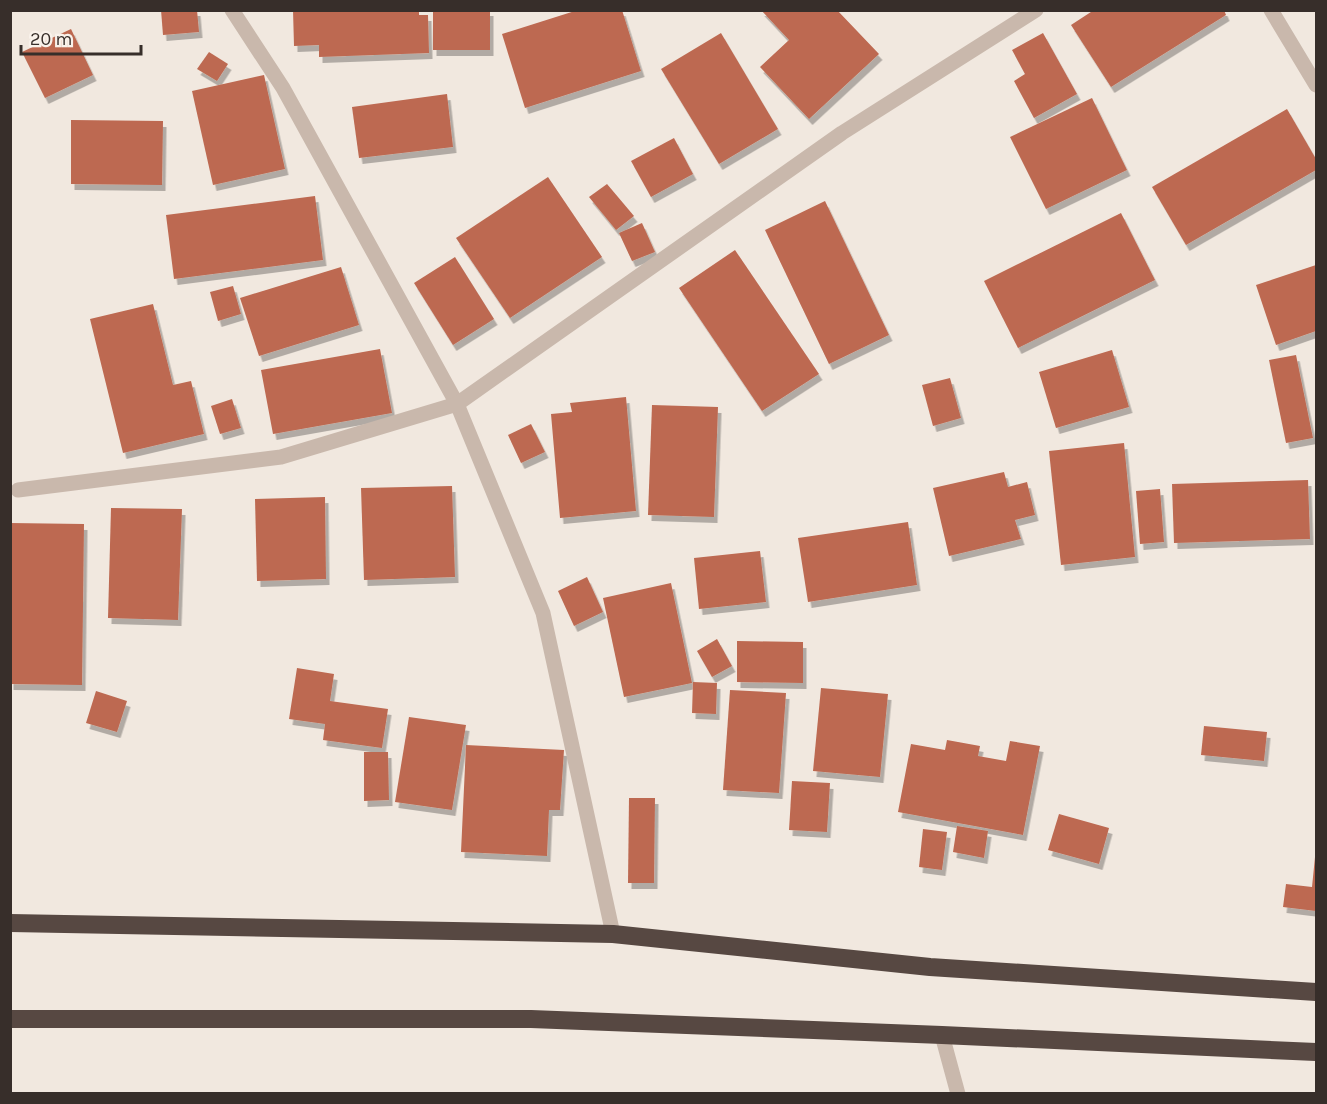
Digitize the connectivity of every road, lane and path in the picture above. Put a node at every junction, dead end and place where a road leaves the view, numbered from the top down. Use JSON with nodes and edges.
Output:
{"nodes":[{"id":1,"x":232,"y":10,"type":"edge"},
{"id":2,"x":1036,"y":10,"type":"edge"},
{"id":3,"x":1271,"y":10,"type":"edge"},
{"id":4,"x":1317,"y":85,"type":"edge"},
{"id":5,"x":458,"y":404,"type":"junction"},
{"id":6,"x":18,"y":490,"type":"dead end"},
{"id":7,"x":10,"y":923,"type":"edge"},
{"id":8,"x":613,"y":934,"type":"junction"},
{"id":9,"x":1317,"y":992,"type":"edge"},
{"id":10,"x":10,"y":1019,"type":"edge"},
{"id":11,"x":942,"y":1035,"type":"junction"},
{"id":12,"x":1317,"y":1052,"type":"edge"},
{"id":13,"x":958,"y":1094,"type":"edge"}],
"edges":[{"from":1,"to":5,"type":"street"},
{"from":2,"to":5,"type":"street"},
{"from":3,"to":4,"type":"street"},
{"from":5,"to":6,"type":"street"},
{"from":5,"to":8,"type":"street"},
{"from":7,"to":8,"type":"highway"},
{"from":8,"to":9,"type":"highway"},
{"from":10,"to":11,"type":"highway"},
{"from":11,"to":12,"type":"highway"},
{"from":11,"to":13,"type":"street"}]}
